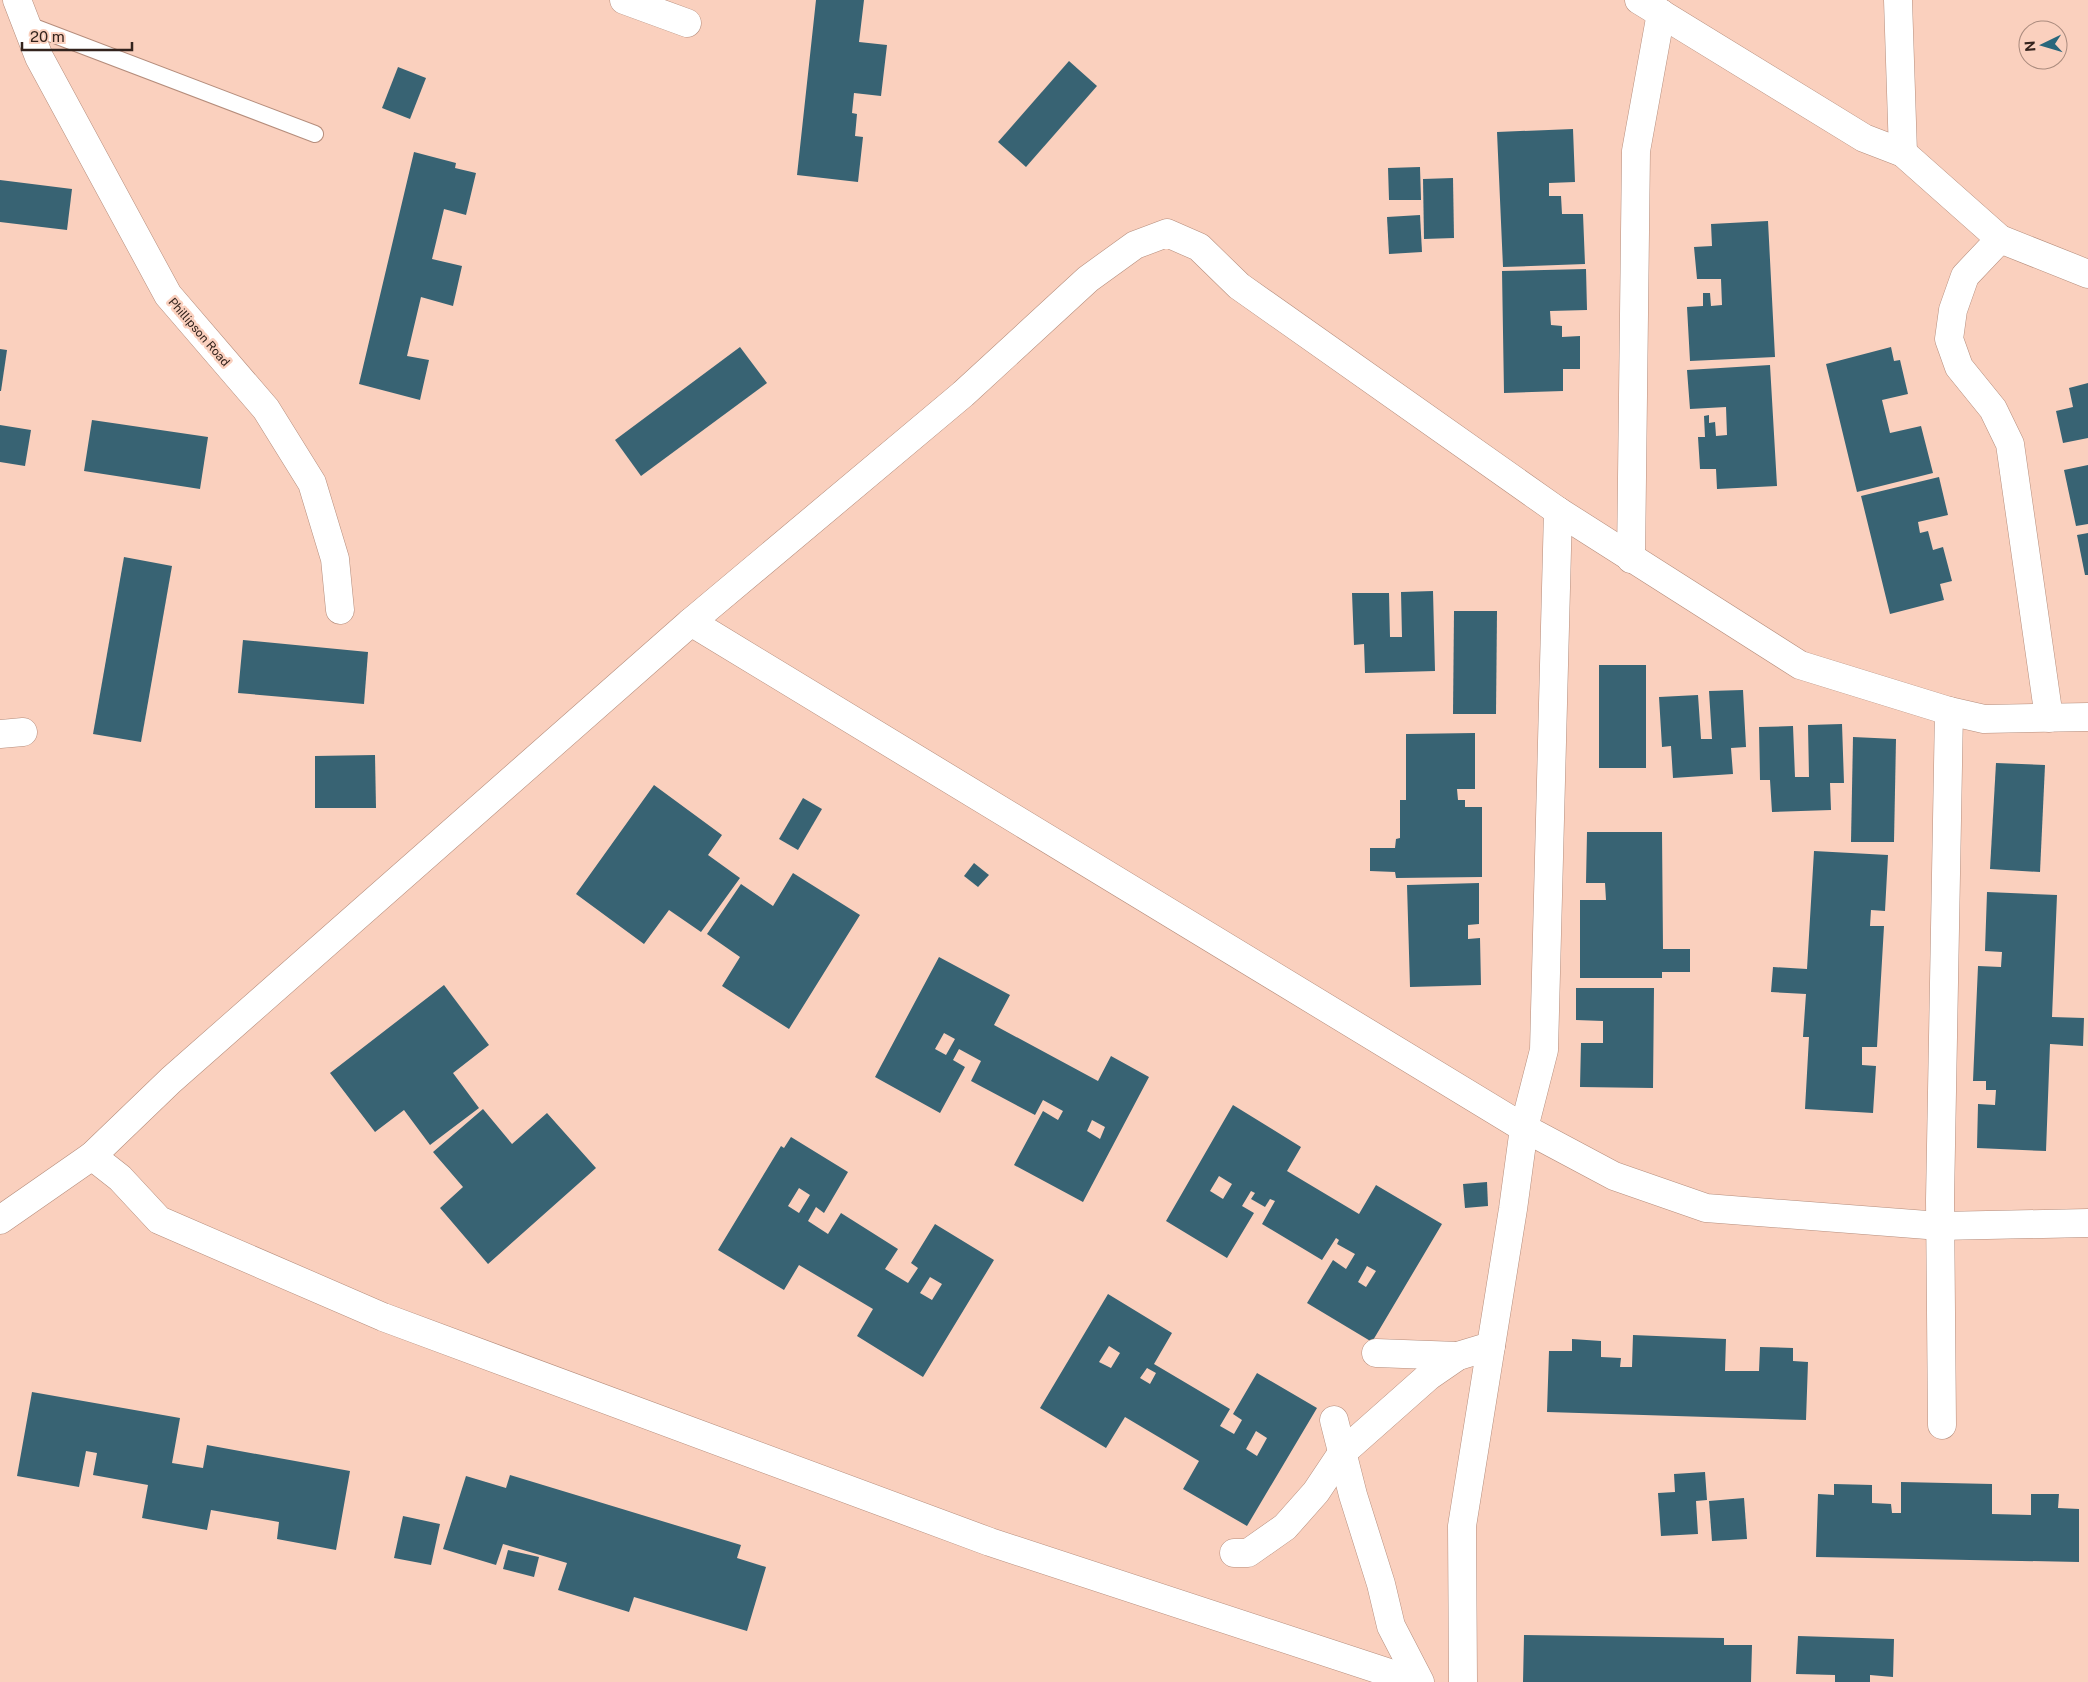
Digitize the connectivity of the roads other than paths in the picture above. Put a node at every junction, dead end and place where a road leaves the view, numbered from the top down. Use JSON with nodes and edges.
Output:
{"nodes":[{"id":1,"x":624,"y":0,"type":"edge"},
{"id":2,"x":1898,"y":0,"type":"edge"},
{"id":3,"x":1650,"y":6,"type":"edge"},
{"id":4,"x":22,"y":12,"type":"edge"},
{"id":5,"x":687,"y":23,"type":"dead end"},
{"id":6,"x":315,"y":134,"type":"dead end"},
{"id":7,"x":1903,"y":152,"type":"junction"},
{"id":8,"x":2000,"y":239,"type":"junction"},
{"id":9,"x":2088,"y":274,"type":"edge"},
{"id":10,"x":1558,"y":511,"type":"junction"},
{"id":11,"x":1631,"y":559,"type":"junction"},
{"id":12,"x":340,"y":610,"type":"dead end"},
{"id":13,"x":692,"y":622,"type":"junction"},
{"id":14,"x":1950,"y":711,"type":"junction"},
{"id":15,"x":2088,"y":717,"type":"edge"},
{"id":16,"x":2049,"y":718,"type":"junction"},
{"id":17,"x":1524,"y":1128,"type":"junction"},
{"id":18,"x":92,"y":1156,"type":"junction"},
{"id":19,"x":0,"y":1220,"type":"edge"},
{"id":20,"x":2088,"y":1223,"type":"edge"},
{"id":21,"x":1940,"y":1226,"type":"junction"},
{"id":22,"x":1492,"y":1346,"type":"junction"},
{"id":23,"x":1376,"y":1353,"type":"dead end"},
{"id":24,"x":1458,"y":1356,"type":"junction"},
{"id":25,"x":1334,"y":1420,"type":"dead end"},
{"id":26,"x":1942,"y":1425,"type":"dead end"},
{"id":27,"x":1342,"y":1453,"type":"junction"},
{"id":28,"x":1234,"y":1553,"type":"dead end"},
{"id":29,"x":1419,"y":1682,"type":"edge"},
{"id":30,"x":1463,"y":1682,"type":"edge"}],
"edges":[{"from":1,"to":5,"type":"street"},
{"from":2,"to":7,"type":"street"},
{"from":3,"to":7,"type":"street"},
{"from":3,"to":11,"type":"street"},
{"from":4,"to":6,"type":"lane"},
{"from":4,"to":12,"type":"street","name":"Phillipson Road"},
{"from":7,"to":8,"type":"street"},
{"from":8,"to":9,"type":"street"},
{"from":8,"to":16,"type":"street"},
{"from":10,"to":11,"type":"street"},
{"from":10,"to":13,"type":"street"},
{"from":10,"to":17,"type":"street"},
{"from":11,"to":14,"type":"street"},
{"from":13,"to":17,"type":"street"},
{"from":13,"to":18,"type":"street"},
{"from":14,"to":16,"type":"street"},
{"from":14,"to":21,"type":"street"},
{"from":15,"to":16,"type":"street"},
{"from":17,"to":21,"type":"street"},
{"from":17,"to":22,"type":"street"},
{"from":18,"to":19,"type":"street"},
{"from":18,"to":29,"type":"street"},
{"from":20,"to":21,"type":"street"},
{"from":21,"to":26,"type":"street"},
{"from":22,"to":24,"type":"street"},
{"from":22,"to":30,"type":"street"},
{"from":23,"to":24,"type":"street"},
{"from":24,"to":27,"type":"street"},
{"from":25,"to":27,"type":"street"},
{"from":27,"to":28,"type":"street"},
{"from":27,"to":29,"type":"street"}]}
